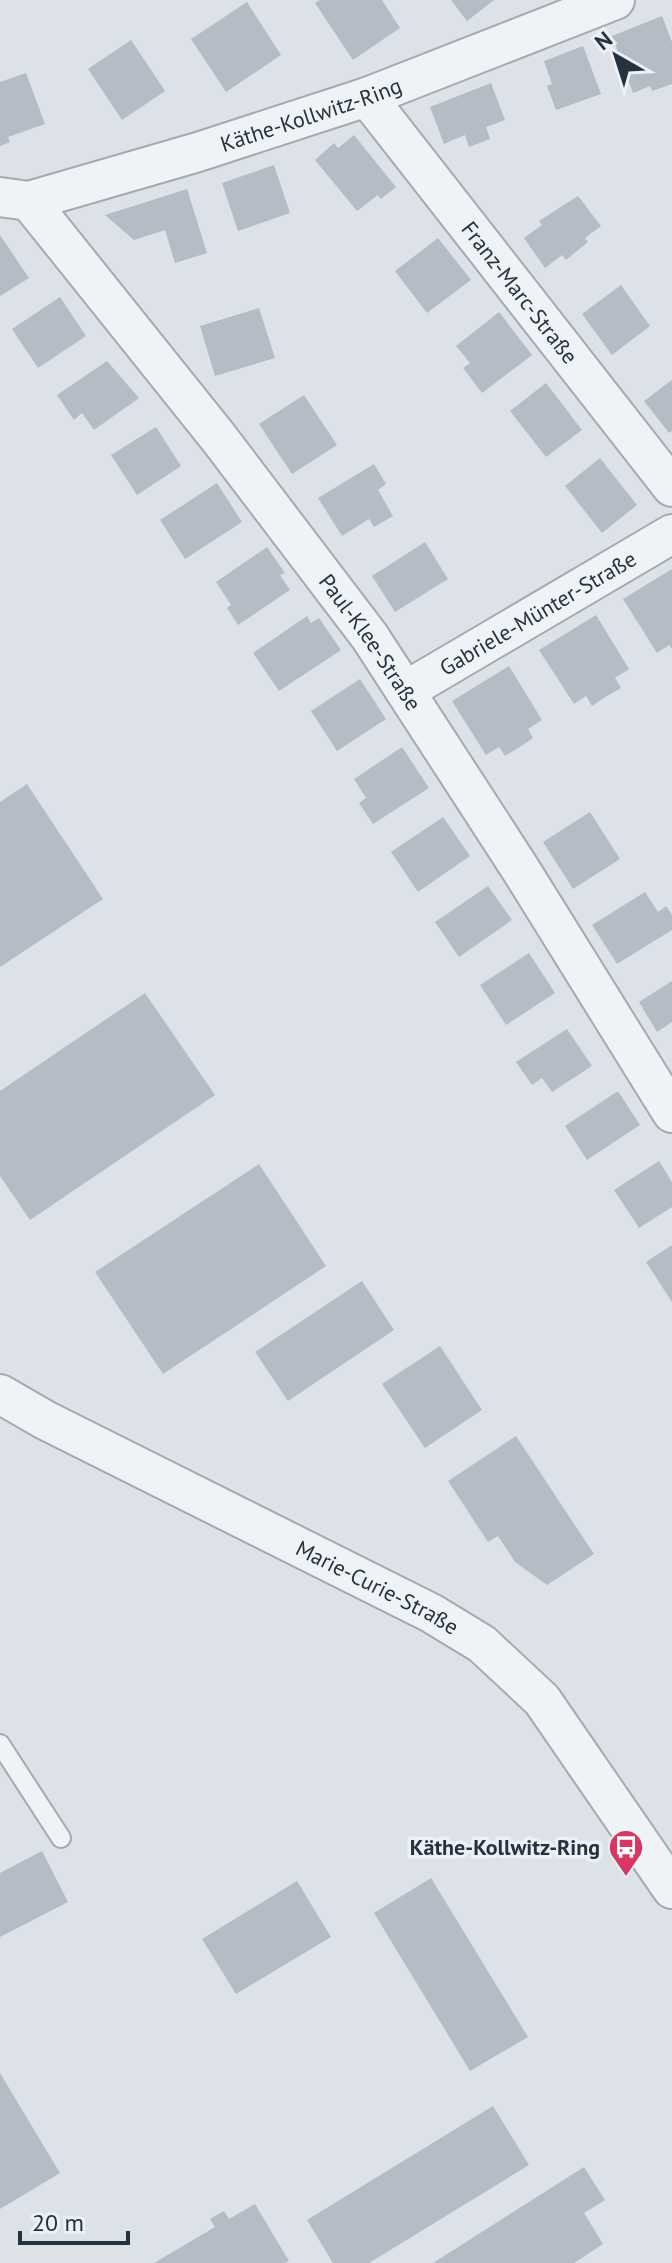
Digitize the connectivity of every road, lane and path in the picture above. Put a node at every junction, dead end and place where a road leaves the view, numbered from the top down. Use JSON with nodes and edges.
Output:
{"nodes":[{"id":1,"x":615,"y":0,"type":"edge"},
{"id":2,"x":367,"y":97,"type":"junction"},
{"id":3,"x":14,"y":199,"type":"edge"},
{"id":4,"x":669,"y":478,"type":"edge"},
{"id":5,"x":672,"y":534,"type":"edge"},
{"id":6,"x":405,"y":691,"type":"junction"},
{"id":7,"x":663,"y":1075,"type":"edge"},
{"id":8,"x":672,"y":1113,"type":"edge"},
{"id":9,"x":0,"y":1394,"type":"edge"},
{"id":10,"x":0,"y":1744,"type":"edge"},
{"id":11,"x":61,"y":1838,"type":"dead end"},
{"id":12,"x":670,"y":1891,"type":"edge"}],
"edges":[{"from":1,"to":2,"type":"street","name":"Käthe-Kollwitz-Ring"},
{"from":2,"to":3,"type":"street","name":"Käthe-Kollwitz-Ring"},
{"from":2,"to":4,"type":"street","name":"Franz-Marc-Straße"},
{"from":3,"to":6,"type":"street","name":"Paul-Klee-Straße"},
{"from":5,"to":6,"type":"street","name":"Gabriele-Münter-Straße"},
{"from":6,"to":7,"type":"street","name":"Paul-Klee-Straße"},
{"from":7,"to":8,"type":"street","name":"Paul-Klee-Straße"},
{"from":9,"to":12,"type":"street","name":"Marie-Curie-Straße"},
{"from":10,"to":11,"type":"lane"}]}
